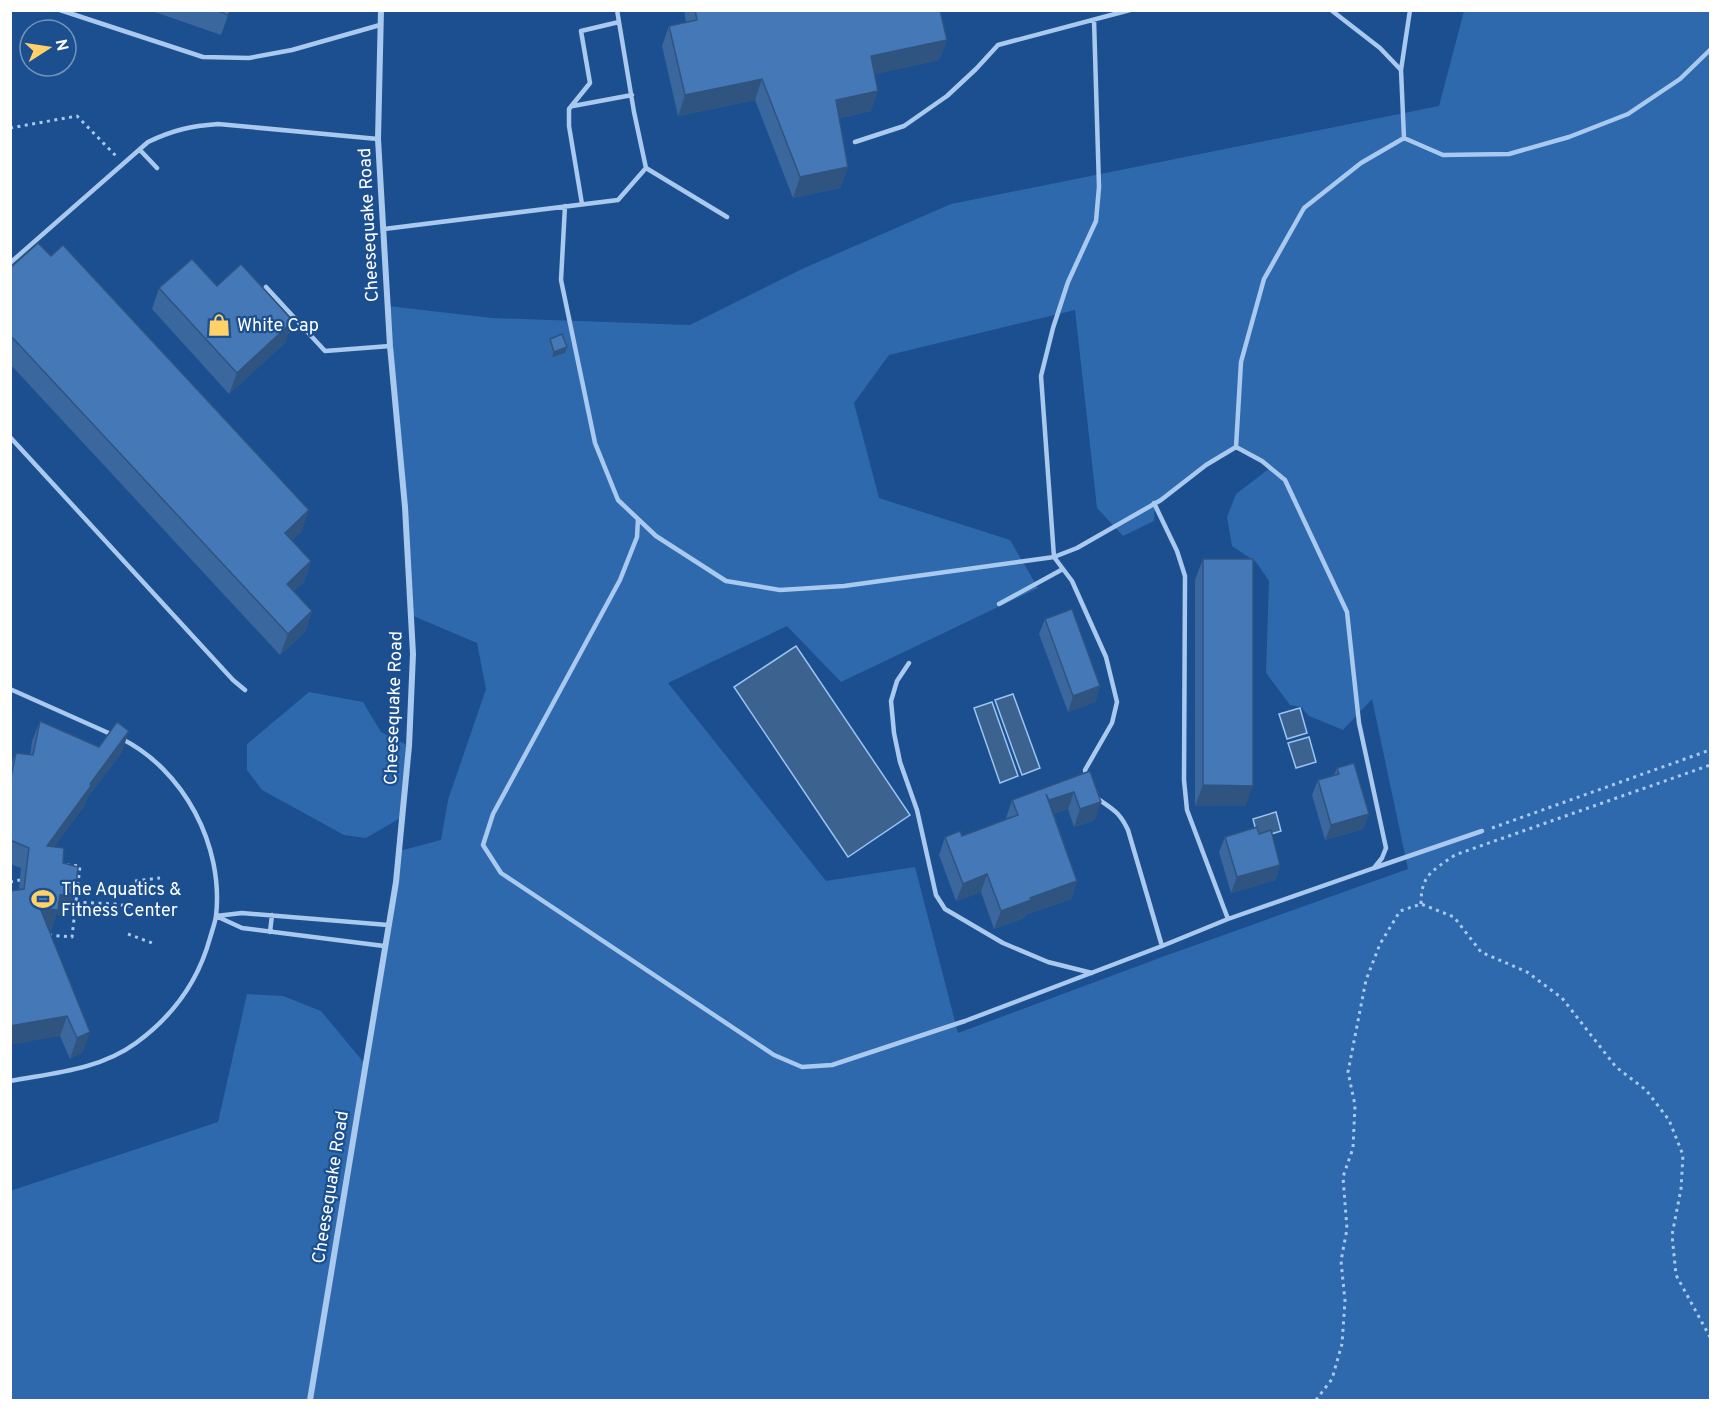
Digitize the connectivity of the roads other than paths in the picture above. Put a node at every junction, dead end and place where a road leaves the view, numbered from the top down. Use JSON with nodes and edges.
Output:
{"nodes":[{"id":1,"x":60,"y":10,"type":"edge"},
{"id":2,"x":381,"y":10,"type":"edge"},
{"id":3,"x":618,"y":10,"type":"edge"},
{"id":4,"x":1130,"y":10,"type":"edge"},
{"id":5,"x":1331,"y":10,"type":"edge"},
{"id":6,"x":1410,"y":10,"type":"edge"},
{"id":7,"x":1094,"y":20,"type":"junction"},
{"id":8,"x":619,"y":22,"type":"junction"},
{"id":9,"x":380,"y":25,"type":"junction"},
{"id":10,"x":1710,"y":50,"type":"edge"},
{"id":11,"x":1401,"y":70,"type":"junction"},
{"id":12,"x":632,"y":95,"type":"junction"},
{"id":13,"x":573,"y":106,"type":"junction"},
{"id":14,"x":1404,"y":138,"type":"junction"},
{"id":15,"x":378,"y":139,"type":"junction"},
{"id":16,"x":855,"y":142,"type":"dead end"},
{"id":17,"x":140,"y":150,"type":"junction"},
{"id":18,"x":157,"y":168,"type":"dead end"},
{"id":19,"x":646,"y":168,"type":"junction"},
{"id":20,"x":582,"y":204,"type":"junction"},
{"id":21,"x":565,"y":206,"type":"junction"},
{"id":22,"x":728,"y":217,"type":"dead end"},
{"id":23,"x":384,"y":229,"type":"junction"},
{"id":24,"x":10,"y":263,"type":"edge"},
{"id":25,"x":266,"y":287,"type":"edge"},
{"id":26,"x":390,"y":346,"type":"junction"},
{"id":27,"x":10,"y":437,"type":"edge"},
{"id":28,"x":1236,"y":447,"type":"junction"},
{"id":29,"x":1154,"y":503,"type":"junction"},
{"id":30,"x":638,"y":519,"type":"junction"},
{"id":31,"x":1054,"y":556,"type":"junction"},
{"id":32,"x":1063,"y":569,"type":"junction"},
{"id":33,"x":999,"y":604,"type":"dead end"},
{"id":34,"x":909,"y":663,"type":"dead end"},
{"id":35,"x":10,"y":689,"type":"edge"},
{"id":36,"x":245,"y":690,"type":"dead end"},
{"id":37,"x":1087,"y":780,"type":"edge"},
{"id":38,"x":1089,"y":791,"type":"edge"},
{"id":39,"x":1482,"y":831,"type":"road end"},
{"id":40,"x":1374,"y":868,"type":"junction"},
{"id":41,"x":272,"y":915,"type":"junction"},
{"id":42,"x":216,"y":916,"type":"junction"},
{"id":43,"x":1228,"y":920,"type":"junction"},
{"id":44,"x":388,"y":925,"type":"junction"},
{"id":45,"x":270,"y":932,"type":"junction"},
{"id":46,"x":384,"y":946,"type":"junction"},
{"id":47,"x":1162,"y":946,"type":"junction"},
{"id":48,"x":1092,"y":973,"type":"junction"},
{"id":49,"x":10,"y":1081,"type":"edge"},
{"id":50,"x":310,"y":1401,"type":"edge"}],
"edges":[{"from":1,"to":9,"type":"lane"},
{"from":2,"to":9,"type":"street","name":"Cheesequake Road"},
{"from":3,"to":8,"type":"lane"},
{"from":4,"to":7,"type":"lane"},
{"from":5,"to":11,"type":"lane"},
{"from":6,"to":11,"type":"lane"},
{"from":7,"to":16,"type":"lane"},
{"from":7,"to":31,"type":"lane"},
{"from":8,"to":12,"type":"lane"},
{"from":8,"to":13,"type":"lane"},
{"from":9,"to":15,"type":"street","name":"Cheesequake Road"},
{"from":10,"to":14,"type":"lane"},
{"from":11,"to":14,"type":"lane"},
{"from":12,"to":13,"type":"lane"},
{"from":12,"to":19,"type":"lane"},
{"from":13,"to":20,"type":"lane"},
{"from":14,"to":28,"type":"lane"},
{"from":15,"to":17,"type":"lane"},
{"from":15,"to":23,"type":"street","name":"Cheesequake Road"},
{"from":17,"to":18,"type":"lane"},
{"from":17,"to":24,"type":"lane"},
{"from":19,"to":20,"type":"lane"},
{"from":19,"to":22,"type":"lane"},
{"from":20,"to":21,"type":"lane"},
{"from":21,"to":23,"type":"lane"},
{"from":21,"to":30,"type":"lane"},
{"from":23,"to":26,"type":"street","name":"Cheesequake Road"},
{"from":25,"to":26,"type":"lane"},
{"from":26,"to":44,"type":"street","name":"Cheesequake Road"},
{"from":27,"to":36,"type":"lane"},
{"from":28,"to":29,"type":"lane"},
{"from":28,"to":40,"type":"lane"},
{"from":29,"to":31,"type":"lane"},
{"from":29,"to":43,"type":"lane"},
{"from":30,"to":31,"type":"lane"},
{"from":30,"to":48,"type":"lane"},
{"from":31,"to":32,"type":"lane"},
{"from":32,"to":33,"type":"lane"},
{"from":32,"to":37,"type":"lane"},
{"from":34,"to":48,"type":"lane"},
{"from":35,"to":42,"type":"lane"},
{"from":38,"to":47,"type":"lane"},
{"from":39,"to":40,"type":"lane"},
{"from":40,"to":43,"type":"lane"},
{"from":41,"to":42,"type":"lane"},
{"from":41,"to":44,"type":"lane"},
{"from":41,"to":45,"type":"lane"},
{"from":42,"to":45,"type":"lane"},
{"from":42,"to":49,"type":"lane"},
{"from":43,"to":47,"type":"lane"},
{"from":44,"to":46,"type":"street","name":"Cheesequake Road"},
{"from":45,"to":46,"type":"lane"},
{"from":46,"to":50,"type":"street","name":"Cheesequake Road"},
{"from":47,"to":48,"type":"lane"}]}
